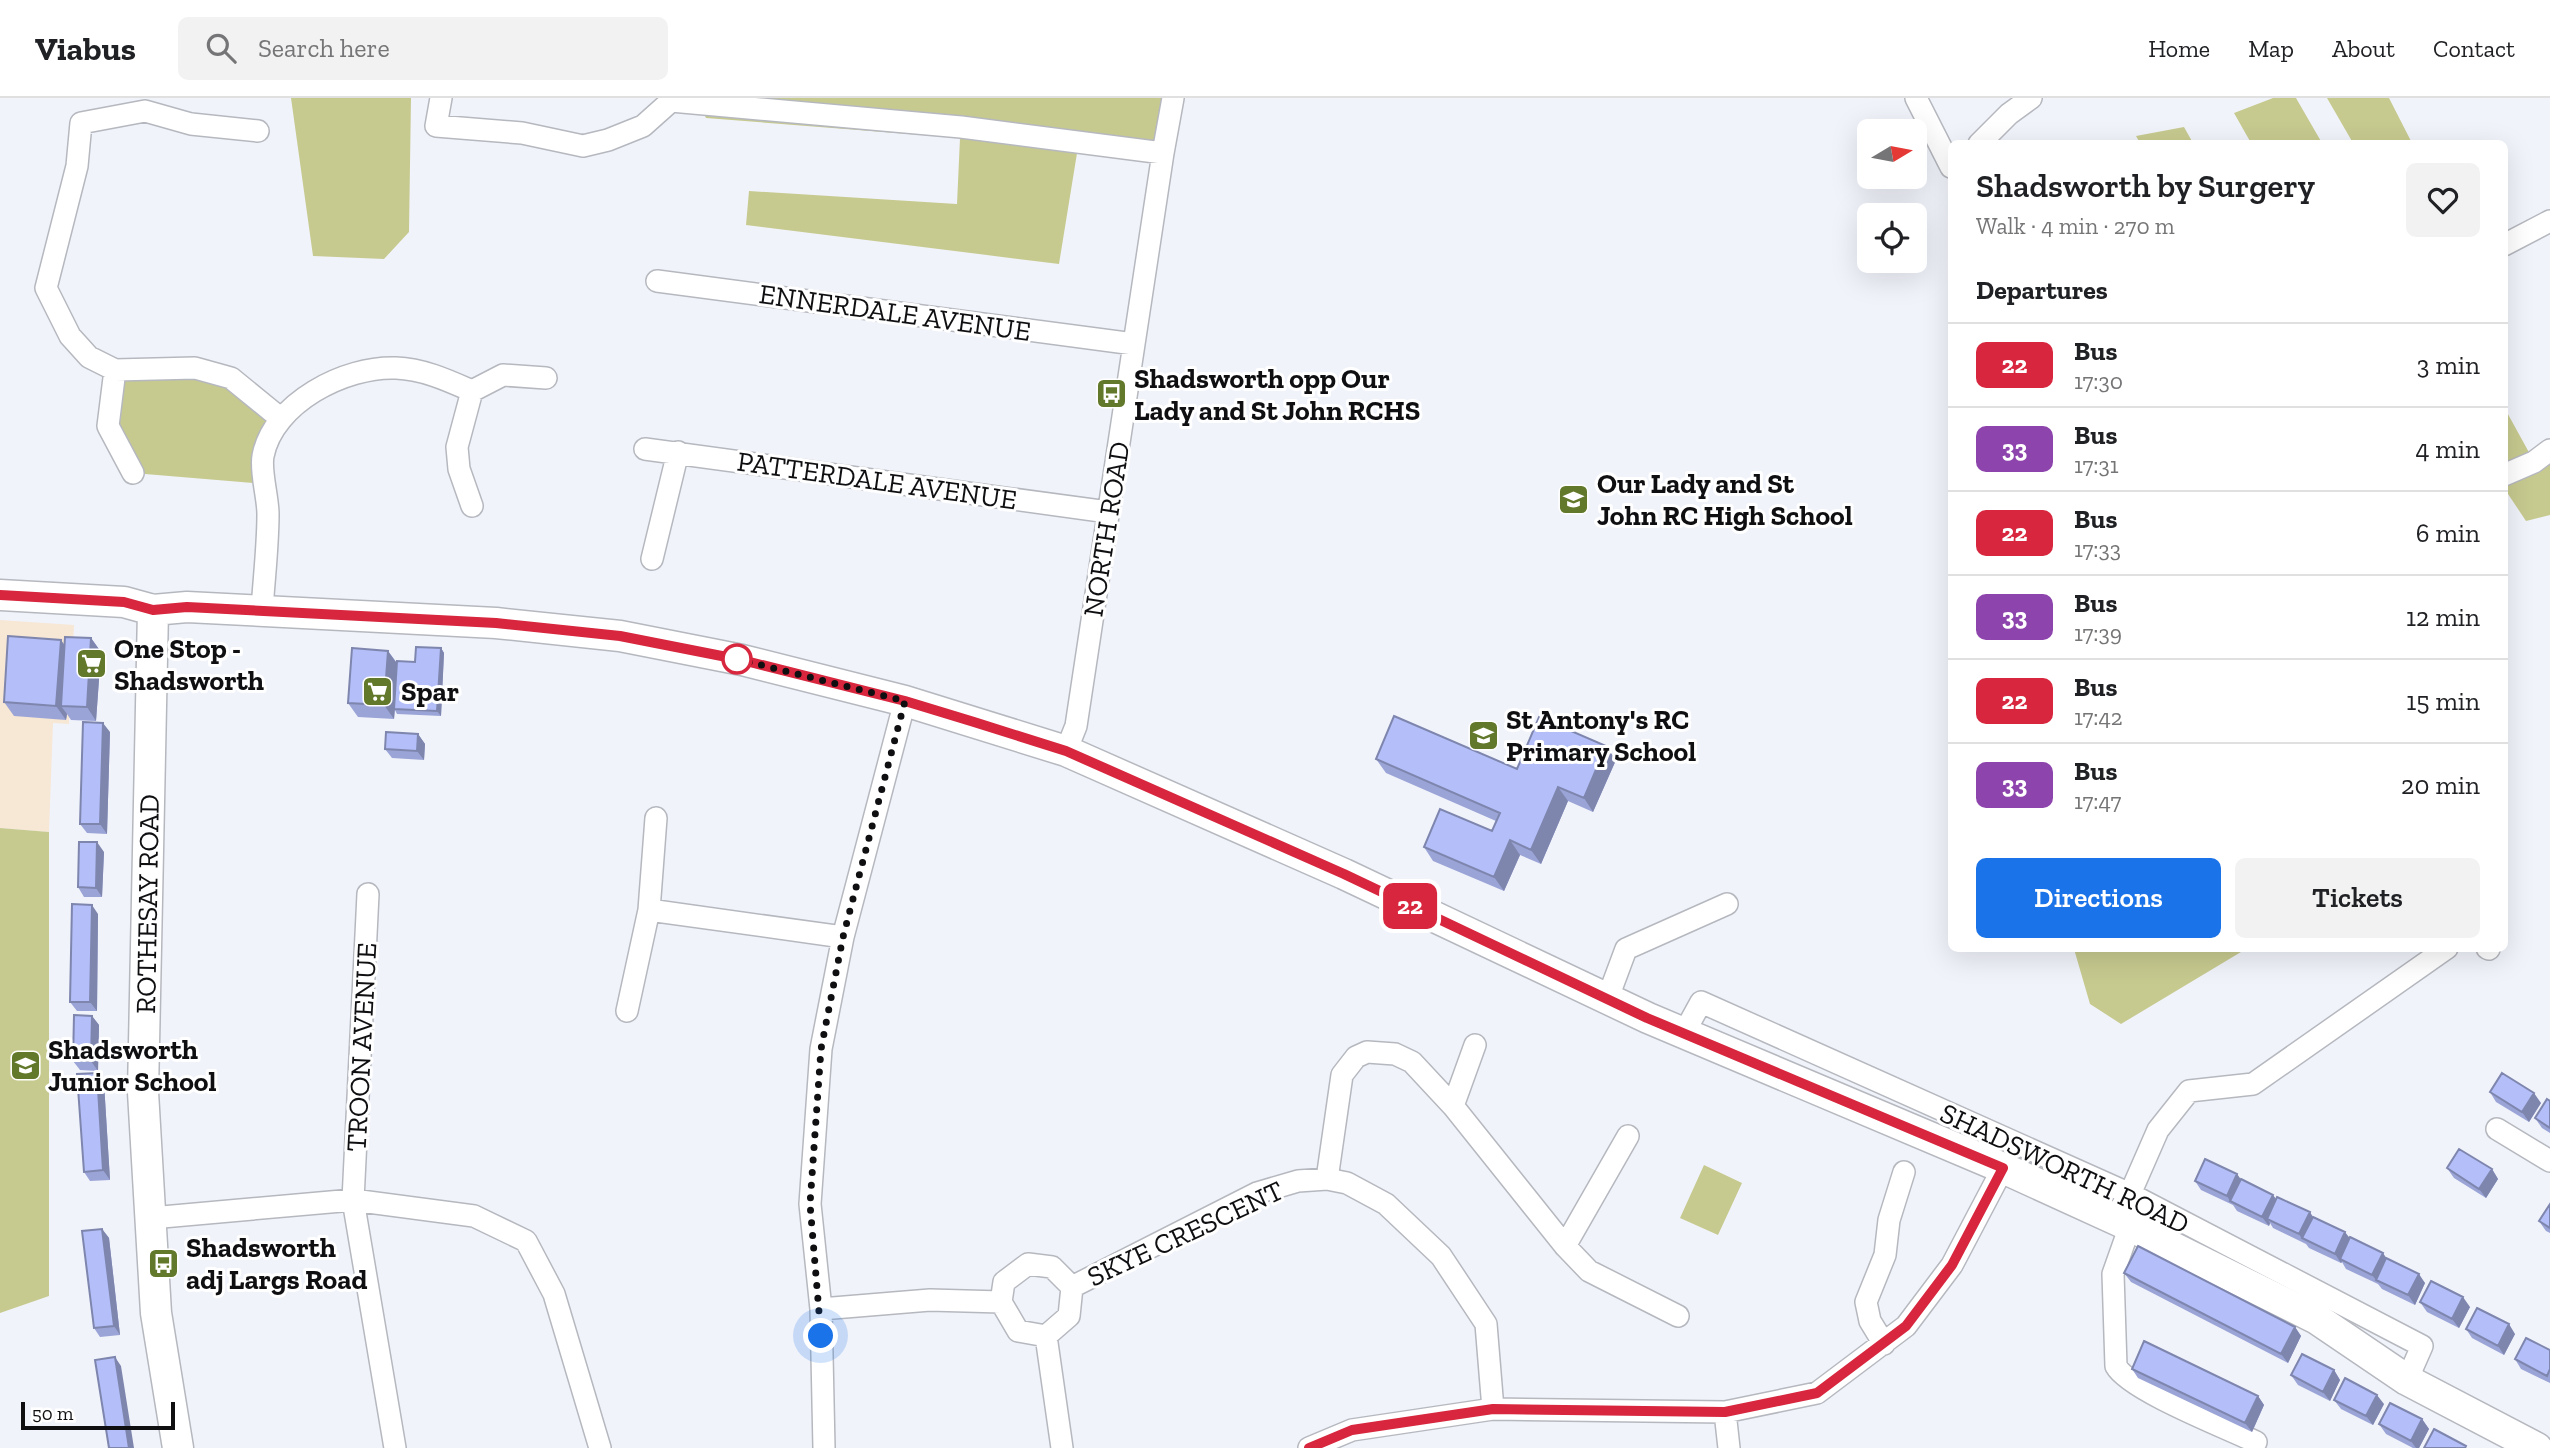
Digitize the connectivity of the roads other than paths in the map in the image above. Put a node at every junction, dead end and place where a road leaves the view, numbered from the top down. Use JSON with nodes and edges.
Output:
{"nodes":[{"id":1,"x":441,"y":98,"type":"edge"},
{"id":2,"x":1173,"y":98,"type":"edge"},
{"id":3,"x":1916,"y":98,"type":"edge"},
{"id":4,"x":2031,"y":98,"type":"edge"},
{"id":5,"x":258,"y":131,"type":"dead end"},
{"id":6,"x":1983,"y":140,"type":"edge"},
{"id":7,"x":1163,"y":153,"type":"junction"},
{"id":8,"x":1948,"y":157,"type":"edge"},
{"id":9,"x":2550,"y":221,"type":"edge"},
{"id":10,"x":2508,"y":243,"type":"edge"},
{"id":11,"x":657,"y":281,"type":"dead end"},
{"id":12,"x":1134,"y":344,"type":"junction"},
{"id":13,"x":115,"y":370,"type":"junction"},
{"id":14,"x":545,"y":378,"type":"dead end"},
{"id":15,"x":472,"y":391,"type":"junction"},
{"id":16,"x":279,"y":418,"type":"junction"},
{"id":17,"x":645,"y":449,"type":"dead end"},
{"id":18,"x":2550,"y":450,"type":"edge"},
{"id":19,"x":678,"y":452,"type":"junction"},
{"id":20,"x":133,"y":473,"type":"dead end"},
{"id":21,"x":2508,"y":473,"type":"edge"},
{"id":22,"x":472,"y":506,"type":"dead end"},
{"id":23,"x":1108,"y":512,"type":"junction"},
{"id":24,"x":652,"y":559,"type":"dead end"},
{"id":25,"x":0,"y":595,"type":"edge"},
{"id":26,"x":153,"y":610,"type":"junction"},
{"id":27,"x":262,"y":610,"type":"junction"},
{"id":28,"x":905,"y":701,"type":"junction"},
{"id":29,"x":1066,"y":751,"type":"junction"},
{"id":30,"x":656,"y":818,"type":"dead end"},
{"id":31,"x":368,"y":894,"type":"dead end"},
{"id":32,"x":1727,"y":904,"type":"dead end"},
{"id":33,"x":649,"y":911,"type":"junction"},
{"id":34,"x":843,"y":937,"type":"junction"},
{"id":35,"x":2442,"y":952,"type":"edge"},
{"id":36,"x":1607,"y":1000,"type":"junction"},
{"id":37,"x":627,"y":1011,"type":"dead end"},
{"id":38,"x":1684,"y":1033,"type":"junction"},
{"id":39,"x":1475,"y":1045,"type":"dead end"},
{"id":40,"x":1453,"y":1106,"type":"junction"},
{"id":41,"x":2497,"y":1129,"type":"dead end"},
{"id":42,"x":1628,"y":1136,"type":"dead end"},
{"id":43,"x":2550,"y":1161,"type":"edge"},
{"id":44,"x":2003,"y":1168,"type":"junction"},
{"id":45,"x":1904,"y":1172,"type":"dead end"},
{"id":46,"x":1327,"y":1179,"type":"junction"},
{"id":47,"x":2130,"y":1194,"type":"junction"},
{"id":48,"x":353,"y":1200,"type":"junction"},
{"id":49,"x":151,"y":1218,"type":"junction"},
{"id":50,"x":2122,"y":1223,"type":"junction"},
{"id":51,"x":1565,"y":1246,"type":"junction"},
{"id":52,"x":1072,"y":1287,"type":"junction"},
{"id":53,"x":1001,"y":1302,"type":"junction"},
{"id":54,"x":821,"y":1309,"type":"junction"},
{"id":55,"x":1678,"y":1316,"type":"dead end"},
{"id":56,"x":1046,"y":1336,"type":"junction"},
{"id":57,"x":1884,"y":1345,"type":"junction"},
{"id":58,"x":2407,"y":1380,"type":"junction"},
{"id":59,"x":1493,"y":1409,"type":"junction"},
{"id":60,"x":1725,"y":1412,"type":"junction"},
{"id":61,"x":2256,"y":1442,"type":"dead end"},
{"id":62,"x":178,"y":1448,"type":"edge"},
{"id":63,"x":395,"y":1448,"type":"edge"},
{"id":64,"x":600,"y":1448,"type":"edge"},
{"id":65,"x":824,"y":1448,"type":"edge"},
{"id":66,"x":1062,"y":1448,"type":"edge"},
{"id":67,"x":1309,"y":1448,"type":"edge"},
{"id":68,"x":1729,"y":1448,"type":"edge"},
{"id":69,"x":2537,"y":1448,"type":"edge"}],
"edges":[{"from":1,"to":7,"type":"street"},
{"from":2,"to":7,"type":"street","name":"NORTH ROAD"},
{"from":3,"to":8,"type":"street"},
{"from":4,"to":6,"type":"street"},
{"from":5,"to":13,"type":"street"},
{"from":7,"to":12,"type":"street","name":"NORTH ROAD"},
{"from":9,"to":10,"type":"street"},
{"from":11,"to":12,"type":"street","name":"ENNERDALE AVENUE"},
{"from":12,"to":23,"type":"street","name":"NORTH ROAD"},
{"from":13,"to":16,"type":"street"},
{"from":13,"to":20,"type":"street"},
{"from":14,"to":15,"type":"street"},
{"from":15,"to":16,"type":"street"},
{"from":15,"to":22,"type":"street"},
{"from":16,"to":27,"type":"street"},
{"from":17,"to":19,"type":"street","name":"PATTERDALE AVENUE"},
{"from":18,"to":21,"type":"street"},
{"from":19,"to":23,"type":"street","name":"PATTERDALE AVENUE"},
{"from":19,"to":24,"type":"street"},
{"from":23,"to":29,"type":"street","name":"NORTH ROAD"},
{"from":25,"to":26,"type":"main road","name":"SHADSWORTH ROAD"},
{"from":26,"to":27,"type":"main road","name":"SHADSWORTH ROAD"},
{"from":26,"to":49,"type":"main road","name":"ROTHESAY ROAD"},
{"from":27,"to":28,"type":"main road","name":"SHADSWORTH ROAD"},
{"from":28,"to":29,"type":"main road","name":"SHADSWORTH ROAD"},
{"from":28,"to":34,"type":"street"},
{"from":29,"to":36,"type":"main road","name":"SHADSWORTH ROAD"},
{"from":30,"to":33,"type":"street"},
{"from":31,"to":48,"type":"street","name":"TROON AVENUE"},
{"from":32,"to":36,"type":"street"},
{"from":33,"to":34,"type":"street"},
{"from":33,"to":37,"type":"street"},
{"from":34,"to":54,"type":"street"},
{"from":35,"to":47,"type":"street"},
{"from":36,"to":38,"type":"main road","name":"SHADSWORTH ROAD"},
{"from":38,"to":44,"type":"main road","name":"SHADSWORTH ROAD"},
{"from":38,"to":47,"type":"street","name":"SHADSWORTH ROAD"},
{"from":39,"to":40,"type":"street"},
{"from":40,"to":46,"type":"street"},
{"from":40,"to":51,"type":"street"},
{"from":41,"to":43,"type":"street"},
{"from":42,"to":51,"type":"street"},
{"from":44,"to":50,"type":"main road","name":"SHADSWORTH ROAD"},
{"from":44,"to":57,"type":"street"},
{"from":45,"to":57,"type":"street"},
{"from":46,"to":52,"type":"street","name":"SKYE CRESCENT"},
{"from":46,"to":59,"type":"street","name":"SKYE CRESCENT"},
{"from":47,"to":50,"type":"street"},
{"from":47,"to":58,"type":"street","name":"SHADSWORTH ROAD"},
{"from":48,"to":49,"type":"street"},
{"from":48,"to":63,"type":"street","name":"TROON AVENUE"},
{"from":48,"to":64,"type":"street"},
{"from":49,"to":62,"type":"main road","name":"ROTHESAY ROAD"},
{"from":50,"to":58,"type":"main road","name":"SHADSWORTH ROAD"},
{"from":50,"to":61,"type":"street"},
{"from":51,"to":55,"type":"street"},
{"from":52,"to":53,"type":"street"},
{"from":52,"to":56,"type":"street"},
{"from":53,"to":54,"type":"street"},
{"from":53,"to":56,"type":"street"},
{"from":54,"to":65,"type":"street"},
{"from":56,"to":66,"type":"street"},
{"from":57,"to":60,"type":"street"},
{"from":58,"to":69,"type":"main road","name":"SHADSWORTH ROAD"},
{"from":59,"to":60,"type":"street"},
{"from":59,"to":67,"type":"street"},
{"from":60,"to":68,"type":"street"}]}
